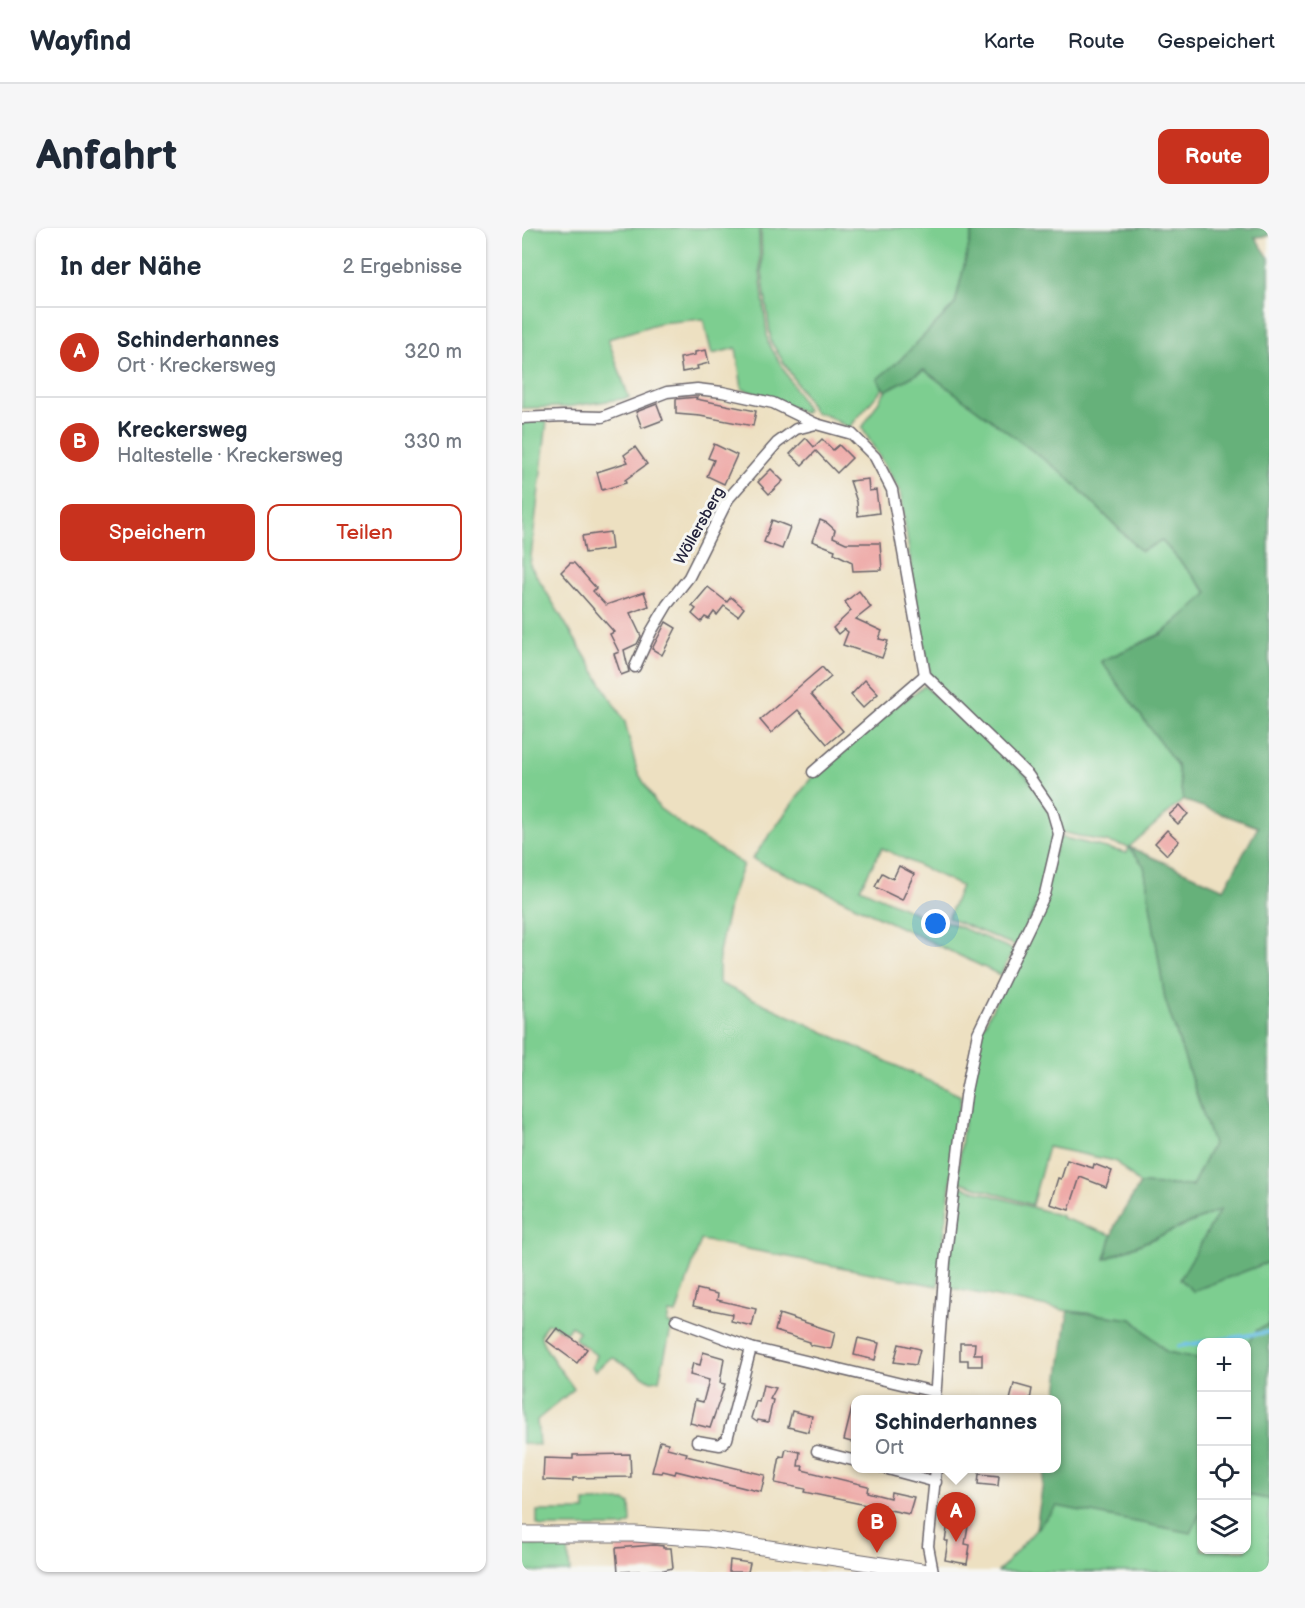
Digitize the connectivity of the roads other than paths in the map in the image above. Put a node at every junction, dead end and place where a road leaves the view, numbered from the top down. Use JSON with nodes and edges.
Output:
{"nodes":[{"id":1,"x":522,"y":418,"type":"edge"},
{"id":2,"x":816,"y":424,"type":"junction"},
{"id":3,"x":635,"y":667,"type":"dead end"},
{"id":4,"x":924,"y":669,"type":"junction"},
{"id":5,"x":813,"y":772,"type":"dead end"},
{"id":6,"x":676,"y":1320,"type":"dead end"},
{"id":7,"x":751,"y":1348,"type":"junction"},
{"id":8,"x":931,"y":1395,"type":"edge"},
{"id":9,"x":935,"y":1395,"type":"edge"},
{"id":10,"x":697,"y":1441,"type":"dead end"},
{"id":11,"x":817,"y":1451,"type":"dead end"},
{"id":12,"x":851,"y":1460,"type":"edge"},
{"id":13,"x":903,"y":1473,"type":"edge"},
{"id":14,"x":936,"y":1473,"type":"edge"},
{"id":15,"x":936,"y":1482,"type":"junction"},
{"id":16,"x":522,"y":1534,"type":"edge"},
{"id":17,"x":928,"y":1572,"type":"edge"},
{"id":18,"x":933,"y":1572,"type":"edge"}],
"edges":[{"from":1,"to":2,"type":"street"},
{"from":2,"to":3,"type":"street","name":"Wöllersberg"},
{"from":2,"to":4,"type":"street"},
{"from":4,"to":5,"type":"street"},
{"from":4,"to":9,"type":"street"},
{"from":6,"to":7,"type":"street"},
{"from":7,"to":8,"type":"street"},
{"from":7,"to":10,"type":"street"},
{"from":11,"to":12,"type":"street"},
{"from":13,"to":15,"type":"street"},
{"from":14,"to":15,"type":"street"},
{"from":15,"to":18,"type":"street"},
{"from":16,"to":17,"type":"main road"}]}
